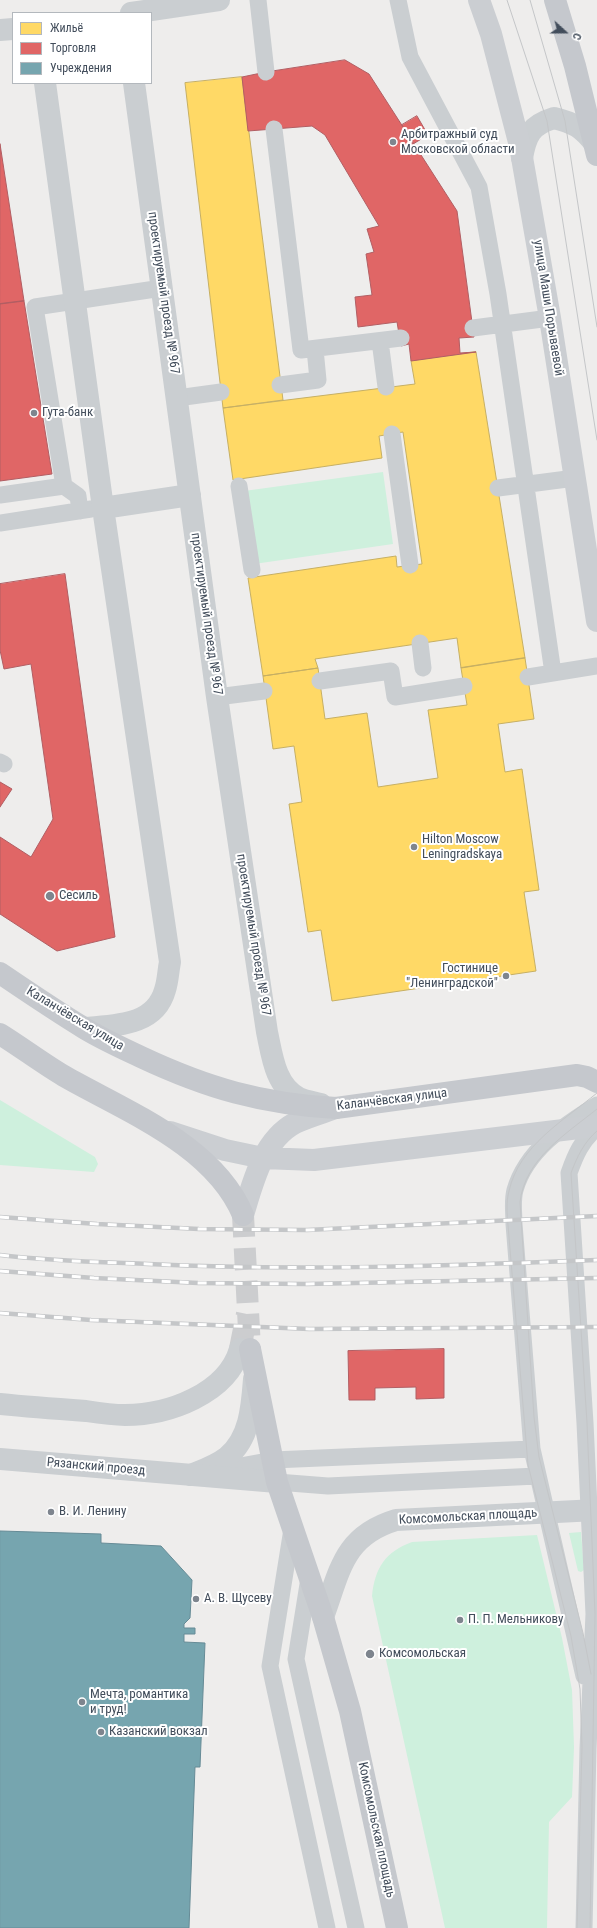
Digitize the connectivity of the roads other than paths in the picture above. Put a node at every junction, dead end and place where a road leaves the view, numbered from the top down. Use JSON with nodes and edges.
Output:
{"nodes":[{"id":1,"x":219,"y":0,"type":"edge"},
{"id":2,"x":258,"y":0,"type":"edge"},
{"id":3,"x":398,"y":0,"type":"edge"},
{"id":4,"x":479,"y":0,"type":"edge"},
{"id":5,"x":555,"y":0,"type":"edge"},
{"id":6,"x":138,"y":12,"type":"edge"},
{"id":7,"x":12,"y":29,"type":"edge"},
{"id":8,"x":0,"y":30,"type":"edge"},
{"id":9,"x":266,"y":72,"type":"dead end"},
{"id":10,"x":45,"y":84,"type":"edge"},
{"id":11,"x":134,"y":84,"type":"edge"},
{"id":12,"x":274,"y":129,"type":"dead end"},
{"id":13,"x":596,"y":150,"type":"edge"},
{"id":14,"x":522,"y":158,"type":"junction"},
{"id":15,"x":162,"y":288,"type":"junction"},
{"id":16,"x":75,"y":301,"type":"junction"},
{"id":17,"x":550,"y":318,"type":"junction"},
{"id":18,"x":502,"y":324,"type":"junction"},
{"id":19,"x":473,"y":328,"type":"dead end"},
{"id":20,"x":401,"y":338,"type":"dead end"},
{"id":21,"x":380,"y":341,"type":"junction"},
{"id":22,"x":315,"y":349,"type":"junction"},
{"id":23,"x":280,"y":385,"type":"dead end"},
{"id":24,"x":386,"y":387,"type":"dead end"},
{"id":25,"x":221,"y":392,"type":"dead end"},
{"id":26,"x":177,"y":398,"type":"junction"},
{"id":27,"x":392,"y":434,"type":"dead end"},
{"id":28,"x":575,"y":478,"type":"junction"},
{"id":29,"x":525,"y":484,"type":"junction"},
{"id":30,"x":64,"y":486,"type":"junction"},
{"id":31,"x":239,"y":486,"type":"dead end"},
{"id":32,"x":498,"y":488,"type":"dead end"},
{"id":33,"x":0,"y":495,"type":"edge"},
{"id":34,"x":190,"y":495,"type":"junction"},
{"id":35,"x":103,"y":508,"type":"junction"},
{"id":36,"x":80,"y":511,"type":"junction"},
{"id":37,"x":0,"y":523,"type":"edge"},
{"id":38,"x":410,"y":565,"type":"dead end"},
{"id":39,"x":252,"y":570,"type":"dead end"},
{"id":40,"x":597,"y":620,"type":"edge"},
{"id":41,"x":420,"y":644,"type":"dead end"},
{"id":42,"x":597,"y":666,"type":"edge"},
{"id":43,"x":423,"y":668,"type":"dead end"},
{"id":44,"x":553,"y":672,"type":"junction"},
{"id":45,"x":528,"y":677,"type":"dead end"},
{"id":46,"x":320,"y":681,"type":"dead end"},
{"id":47,"x":464,"y":686,"type":"dead end"},
{"id":48,"x":264,"y":691,"type":"dead end"},
{"id":49,"x":217,"y":697,"type":"junction"},
{"id":50,"x":0,"y":973,"type":"edge"},
{"id":51,"x":85,"y":1028,"type":"junction"},
{"id":52,"x":0,"y":1034,"type":"edge"},
{"id":53,"x":597,"y":1066,"type":"edge"},
{"id":54,"x":590,"y":1076,"type":"edge"},
{"id":55,"x":597,"y":1105,"type":"edge"},
{"id":56,"x":336,"y":1108,"type":"junction"},
{"id":57,"x":597,"y":1127,"type":"edge"},
{"id":58,"x":562,"y":1130,"type":"junction"},
{"id":59,"x":165,"y":1131,"type":"junction"},
{"id":60,"x":512,"y":1135,"type":"junction"},
{"id":61,"x":264,"y":1158,"type":"junction"},
{"id":62,"x":522,"y":1173,"type":"junction"},
{"id":63,"x":245,"y":1349,"type":"joint"},
{"id":64,"x":254,"y":1376,"type":"junction"},
{"id":65,"x":0,"y":1404,"type":"edge"},
{"id":66,"x":532,"y":1449,"type":"junction"},
{"id":67,"x":0,"y":1459,"type":"edge"},
{"id":68,"x":273,"y":1460,"type":"junction"},
{"id":69,"x":191,"y":1475,"type":"junction"},
{"id":70,"x":537,"y":1476,"type":"junction"},
{"id":71,"x":277,"y":1482,"type":"junction"},
{"id":72,"x":593,"y":1511,"type":"edge"},
{"id":73,"x":547,"y":1513,"type":"junction"},
{"id":74,"x":292,"y":1529,"type":"junction"},
{"id":75,"x":309,"y":1577,"type":"junction"},
{"id":76,"x":323,"y":1617,"type":"junction"},
{"id":77,"x":588,"y":1749,"type":"junction"},
{"id":78,"x":327,"y":1928,"type":"edge"},
{"id":79,"x":356,"y":1928,"type":"edge"},
{"id":80,"x":396,"y":1928,"type":"edge"},
{"id":81,"x":584,"y":1928,"type":"edge"}],
"edges":[{"from":1,"to":6,"type":"street"},
{"from":2,"to":9,"type":"lane"},
{"from":3,"to":18,"type":"lane"},
{"from":4,"to":14,"type":"main road","name":"улица Маши Порываевой"},
{"from":5,"to":13,"type":"main road"},
{"from":7,"to":8,"type":"street"},
{"from":10,"to":16,"type":"street"},
{"from":11,"to":15,"type":"street","name":"проектируемый проезд № 967"},
{"from":12,"to":22,"type":"lane"},
{"from":13,"to":14,"type":"street"},
{"from":14,"to":17,"type":"main road","name":"улица Маши Порываевой"},
{"from":15,"to":16,"type":"lane"},
{"from":15,"to":26,"type":"street","name":"проектируемый проезд № 967"},
{"from":16,"to":30,"type":"lane"},
{"from":16,"to":35,"type":"street"},
{"from":17,"to":18,"type":"lane"},
{"from":17,"to":28,"type":"main road","name":"улица Маши Порываевой"},
{"from":18,"to":19,"type":"lane"},
{"from":18,"to":29,"type":"lane"},
{"from":20,"to":21,"type":"lane"},
{"from":21,"to":22,"type":"lane"},
{"from":21,"to":24,"type":"lane"},
{"from":22,"to":23,"type":"lane"},
{"from":25,"to":26,"type":"lane"},
{"from":26,"to":34,"type":"street","name":"проектируемый проезд № 967"},
{"from":27,"to":38,"type":"lane"},
{"from":28,"to":29,"type":"lane"},
{"from":28,"to":40,"type":"main road","name":"улица Маши Порываевой"},
{"from":29,"to":32,"type":"lane"},
{"from":29,"to":44,"type":"lane"},
{"from":30,"to":33,"type":"lane"},
{"from":30,"to":36,"type":"lane"},
{"from":31,"to":39,"type":"lane"},
{"from":34,"to":35,"type":"street"},
{"from":34,"to":49,"type":"street","name":"проектируемый проезд № 967"},
{"from":35,"to":36,"type":"lane"},
{"from":35,"to":51,"type":"street"},
{"from":36,"to":37,"type":"lane"},
{"from":41,"to":43,"type":"lane"},
{"from":42,"to":44,"type":"lane"},
{"from":44,"to":45,"type":"lane"},
{"from":46,"to":47,"type":"lane"},
{"from":48,"to":49,"type":"lane"},
{"from":49,"to":56,"type":"street","name":"проектируемый проезд № 967"},
{"from":50,"to":51,"type":"main road","name":"Каланчёвская улица"},
{"from":51,"to":56,"type":"main road","name":"Каланчёвская улица"},
{"from":52,"to":59,"type":"main road"},
{"from":53,"to":54,"type":"main road"},
{"from":54,"to":56,"type":"main road","name":"Каланчёвская улица"},
{"from":55,"to":58,"type":"lane"},
{"from":56,"to":61,"type":"main road"},
{"from":57,"to":58,"type":"main road"},
{"from":57,"to":72,"type":"lane"},
{"from":58,"to":60,"type":"main road"},
{"from":58,"to":62,"type":"lane"},
{"from":59,"to":61,"type":"main road"},
{"from":59,"to":61,"type":"main road"},
{"from":60,"to":61,"type":"main road"},
{"from":60,"to":62,"type":"lane"},
{"from":62,"to":66,"type":"lane"},
{"from":63,"to":64,"type":"main road","name":"Комсомольская площадь"},
{"from":63,"to":65,"type":"street"},
{"from":64,"to":68,"type":"main road","name":"Комсомольская площадь"},
{"from":64,"to":69,"type":"street"},
{"from":66,"to":68,"type":"lane"},
{"from":66,"to":70,"type":"lane"},
{"from":67,"to":69,"type":"street","name":"Рязанский проезд"},
{"from":68,"to":69,"type":"lane"},
{"from":68,"to":71,"type":"main road","name":"Комсомольская площадь"},
{"from":69,"to":71,"type":"street","name":"Рязанский проезд"},
{"from":70,"to":71,"type":"lane"},
{"from":70,"to":73,"type":"lane"},
{"from":71,"to":74,"type":"main road","name":"Комсомольская площадь"},
{"from":72,"to":73,"type":"street","name":"Комсомольская площадь"},
{"from":72,"to":77,"type":"lane"},
{"from":73,"to":76,"type":"street","name":"Комсомольская площадь"},
{"from":73,"to":77,"type":"lane"},
{"from":74,"to":75,"type":"main road","name":"Комсомольская площадь"},
{"from":74,"to":78,"type":"lane"},
{"from":75,"to":76,"type":"main road","name":"Комсомольская площадь"},
{"from":75,"to":79,"type":"lane"},
{"from":76,"to":80,"type":"main road","name":"Комсомольская площадь"},
{"from":77,"to":81,"type":"lane"}]}
